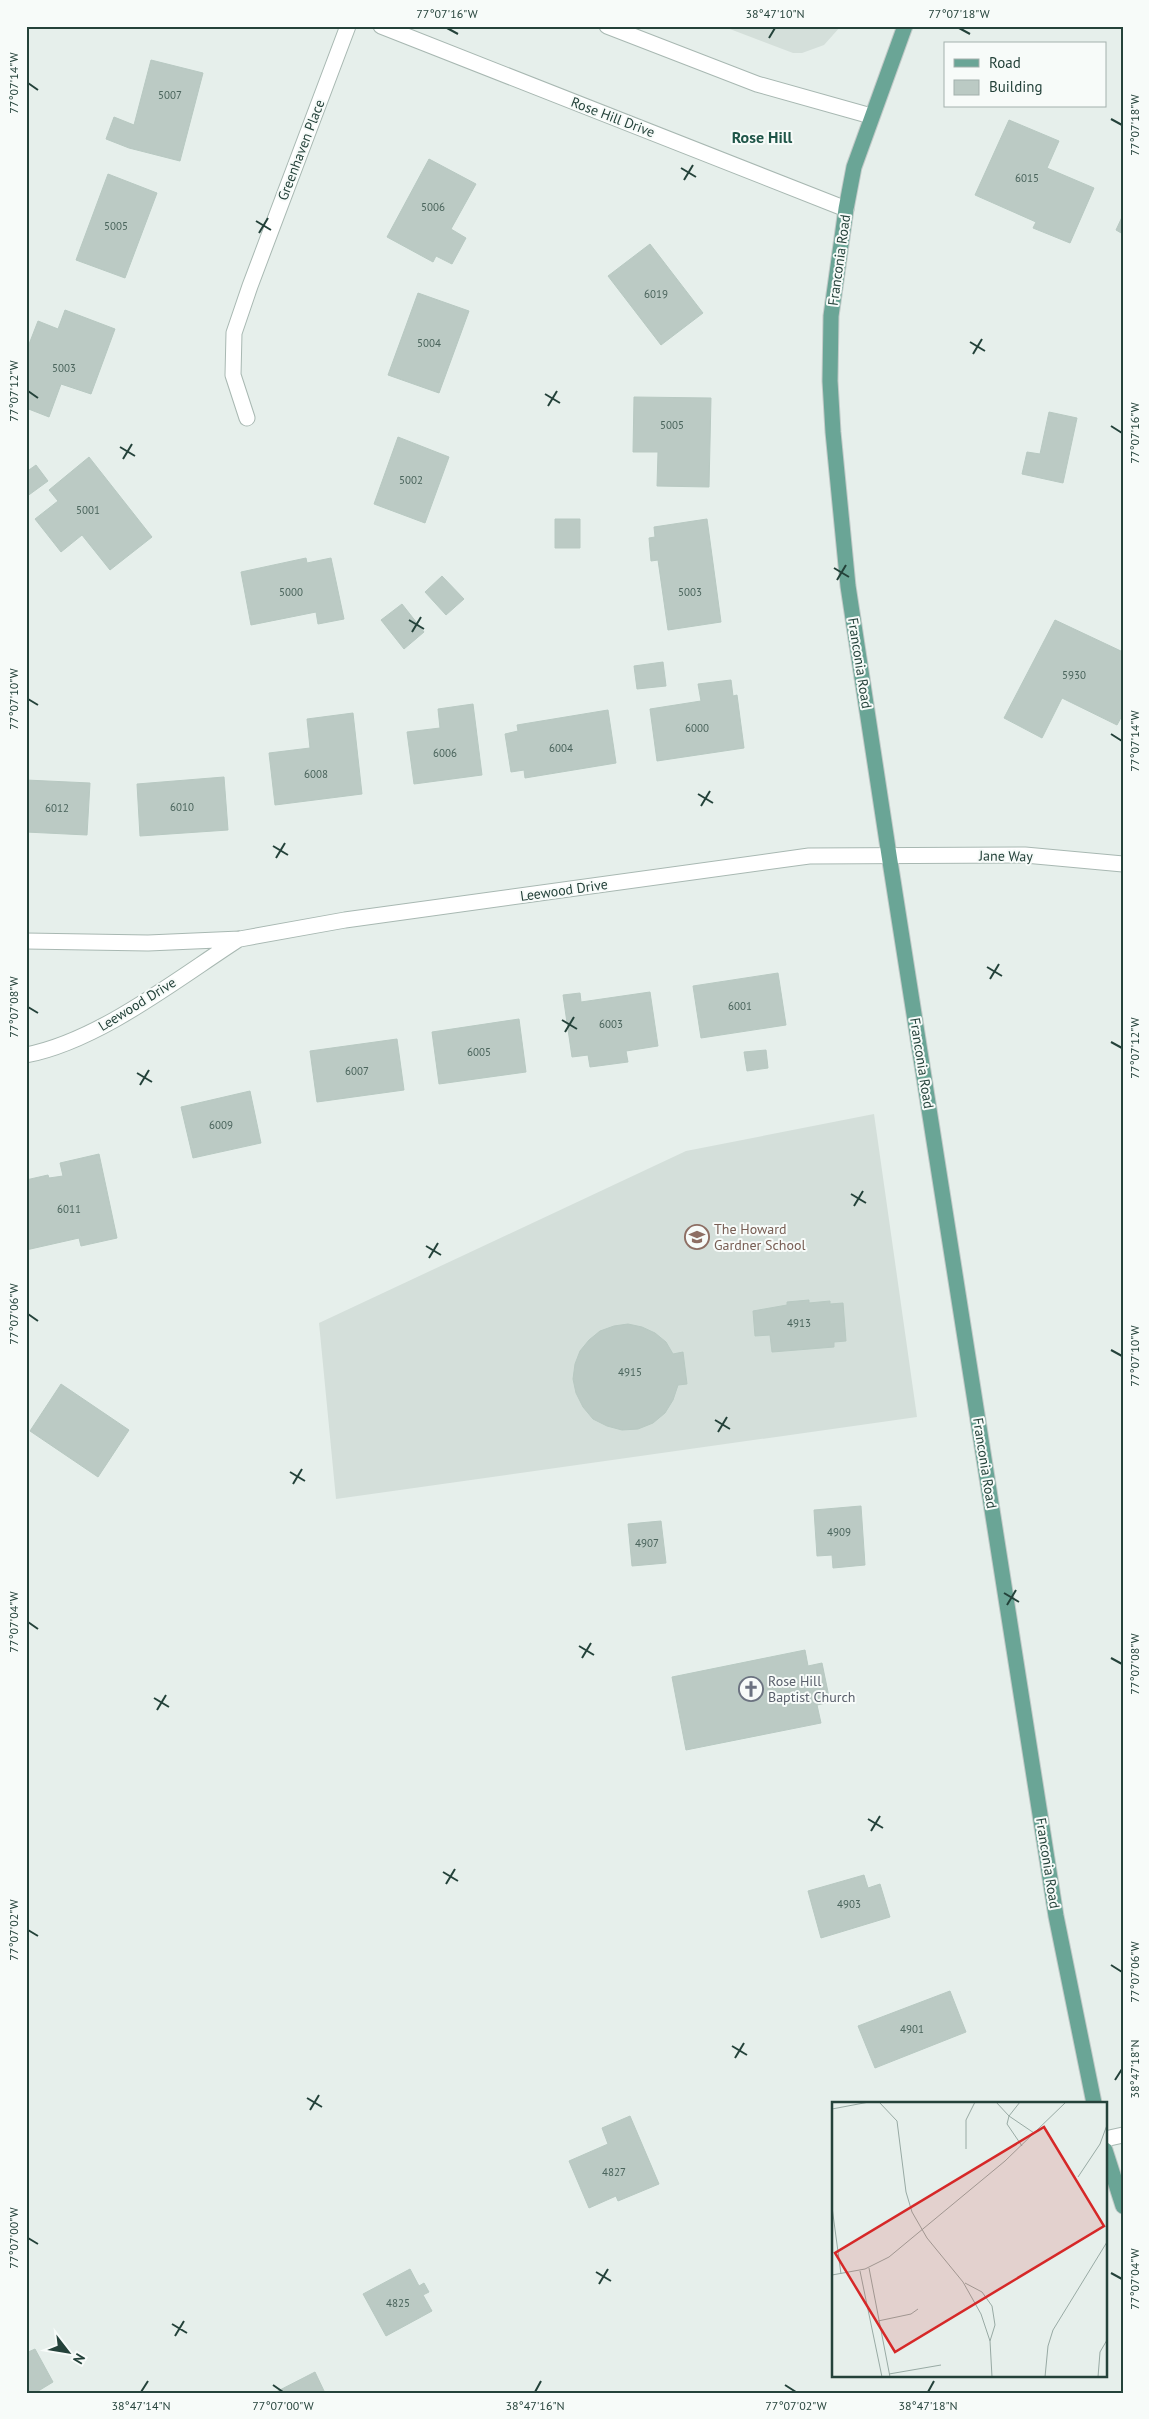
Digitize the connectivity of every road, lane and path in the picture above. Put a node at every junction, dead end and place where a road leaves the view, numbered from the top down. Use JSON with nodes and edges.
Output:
{"nodes":[{"id":1,"x":348,"y":26,"type":"edge"},
{"id":2,"x":381,"y":26,"type":"edge"},
{"id":3,"x":607,"y":26,"type":"edge"},
{"id":4,"x":905,"y":26,"type":"edge"},
{"id":5,"x":871,"y":116,"type":"junction"},
{"id":6,"x":846,"y":209,"type":"junction"},
{"id":7,"x":247,"y":418,"type":"dead end"},
{"id":8,"x":890,"y":855,"type":"junction"},
{"id":9,"x":1123,"y":864,"type":"edge"},
{"id":10,"x":240,"y":939,"type":"junction"},
{"id":11,"x":26,"y":941,"type":"edge"},
{"id":12,"x":26,"y":1055,"type":"edge"},
{"id":13,"x":1094,"y":2102,"type":"edge"},
{"id":14,"x":1123,"y":2135,"type":"edge"},
{"id":15,"x":1106,"y":2139,"type":"edge"},
{"id":16,"x":1106,"y":2153,"type":"edge"},
{"id":17,"x":1123,"y":2206,"type":"edge"}],
"edges":[{"from":1,"to":7,"type":"street","name":"Greenhaven Place"},
{"from":2,"to":6,"type":"street","name":"Rose Hill Drive"},
{"from":3,"to":5,"type":"street"},
{"from":4,"to":5,"type":"main road","name":"Franconia Road"},
{"from":5,"to":6,"type":"main road","name":"Franconia Road"},
{"from":6,"to":8,"type":"main road","name":"Franconia Road"},
{"from":8,"to":9,"type":"street","name":"Jane Way"},
{"from":8,"to":10,"type":"street","name":"Leewood Drive"},
{"from":8,"to":13,"type":"main road","name":"Franconia Road"},
{"from":10,"to":11,"type":"street","name":"Leewood Drive"},
{"from":10,"to":12,"type":"street","name":"Leewood Drive"},
{"from":14,"to":15,"type":"street"},
{"from":16,"to":17,"type":"main road"}]}
